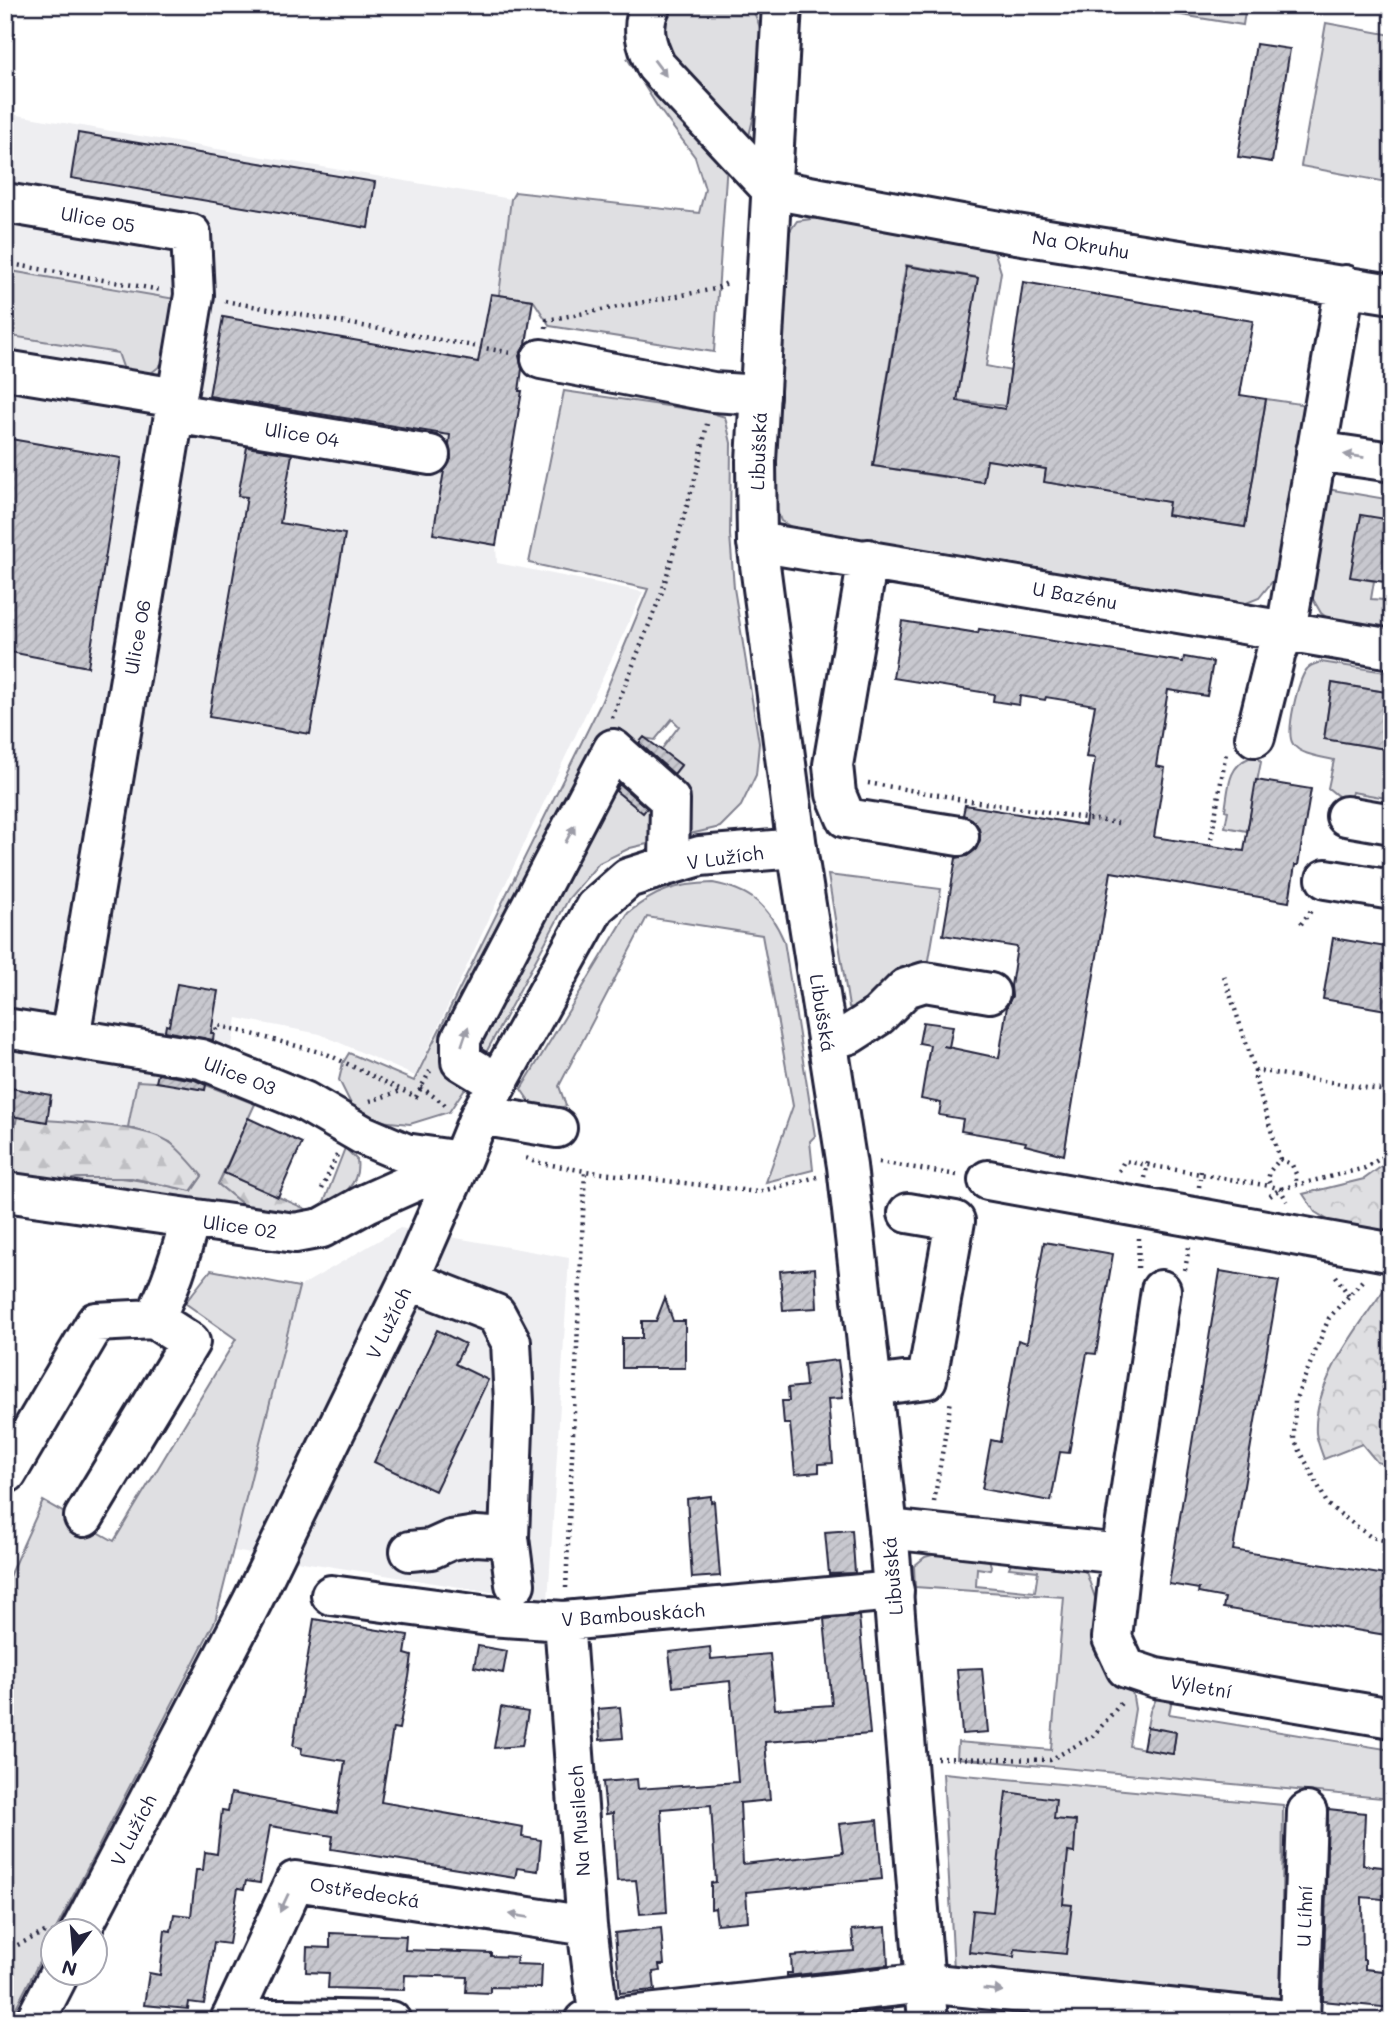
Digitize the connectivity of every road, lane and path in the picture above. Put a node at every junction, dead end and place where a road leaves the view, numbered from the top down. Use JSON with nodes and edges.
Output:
{"nodes":[{"id":1,"x":651,"y":5,"type":"edge"},
{"id":2,"x":782,"y":5,"type":"edge"},
{"id":3,"x":771,"y":189,"type":"junction"},
{"id":4,"x":5,"y":203,"type":"edge"},
{"id":5,"x":191,"y":234,"type":"joint"},
{"id":6,"x":5,"y":263,"type":"edge"},
{"id":7,"x":726,"y":283,"type":"dead end"},
{"id":8,"x":1345,"y":285,"type":"junction"},
{"id":9,"x":1392,"y":294,"type":"edge"},
{"id":10,"x":194,"y":295,"type":"junction"},
{"id":11,"x":533,"y":357,"type":"junction"},
{"id":12,"x":5,"y":370,"type":"edge"},
{"id":13,"x":713,"y":392,"type":"junction"},
{"id":14,"x":760,"y":395,"type":"junction"},
{"id":15,"x":176,"y":406,"type":"junction"},
{"id":16,"x":1317,"y":450,"type":"junction"},
{"id":17,"x":430,"y":455,"type":"dead end"},
{"id":18,"x":1392,"y":462,"type":"edge"},
{"id":19,"x":757,"y":542,"type":"junction"},
{"id":20,"x":869,"y":559,"type":"junction"},
{"id":21,"x":1286,"y":631,"type":"junction"},
{"id":22,"x":1392,"y":649,"type":"edge"},
{"id":23,"x":612,"y":719,"type":"dead end"},
{"id":24,"x":1255,"y":737,"type":"dead end"},
{"id":25,"x":866,"y":783,"type":"dead end"},
{"id":26,"x":1216,"y":810,"type":"dead end"},
{"id":27,"x":1346,"y":816,"type":"dead end"},
{"id":28,"x":956,"y":823,"type":"junction"},
{"id":29,"x":1118,"y":823,"type":"dead end"},
{"id":30,"x":1392,"y":824,"type":"edge"},
{"id":31,"x":1210,"y":846,"type":"dead end"},
{"id":32,"x":797,"y":848,"type":"junction"},
{"id":33,"x":669,"y":865,"type":"junction"},
{"id":34,"x":1326,"y":879,"type":"dead end"},
{"id":35,"x":1392,"y":890,"type":"edge"},
{"id":36,"x":1224,"y":976,"type":"dead end"},
{"id":37,"x":990,"y":993,"type":"dead end"},
{"id":38,"x":5,"y":1028,"type":"edge"},
{"id":39,"x":215,"y":1035,"type":"dead end"},
{"id":40,"x":70,"y":1038,"type":"junction"},
{"id":41,"x":827,"y":1041,"type":"junction"},
{"id":42,"x":434,"y":1062,"type":"dead end"},
{"id":43,"x":1255,"y":1070,"type":"junction"},
{"id":44,"x":1392,"y":1092,"type":"edge"},
{"id":45,"x":488,"y":1099,"type":"junction"},
{"id":46,"x":557,"y":1128,"type":"dead end"},
{"id":47,"x":1392,"y":1151,"type":"edge"},
{"id":48,"x":1280,"y":1159,"type":"junction"},
{"id":49,"x":461,"y":1161,"type":"junction"},
{"id":50,"x":535,"y":1162,"type":"dead end"},
{"id":51,"x":585,"y":1171,"type":"junction"},
{"id":52,"x":834,"y":1171,"type":"junction"},
{"id":53,"x":988,"y":1180,"type":"joint"},
{"id":54,"x":1271,"y":1186,"type":"junction"},
{"id":55,"x":1296,"y":1186,"type":"junction"},
{"id":56,"x":1280,"y":1189,"type":"junction"},
{"id":57,"x":5,"y":1192,"type":"edge"},
{"id":58,"x":1095,"y":1200,"type":"junction"},
{"id":59,"x":908,"y":1213,"type":"dead end"},
{"id":60,"x":1194,"y":1217,"type":"junction"},
{"id":61,"x":190,"y":1219,"type":"junction"},
{"id":62,"x":1310,"y":1238,"type":"junction"},
{"id":63,"x":1390,"y":1251,"type":"edge"},
{"id":64,"x":409,"y":1280,"type":"junction"},
{"id":65,"x":1161,"y":1290,"type":"joint"},
{"id":66,"x":1349,"y":1296,"type":"junction"},
{"id":67,"x":154,"y":1319,"type":"junction"},
{"id":68,"x":872,"y":1386,"type":"junction"},
{"id":69,"x":8,"y":1473,"type":"dead end"},
{"id":70,"x":84,"y":1517,"type":"dead end"},
{"id":71,"x":888,"y":1529,"type":"junction"},
{"id":72,"x":509,"y":1538,"type":"junction"},
{"id":73,"x":1392,"y":1542,"type":"edge"},
{"id":74,"x":410,"y":1551,"type":"dead end"},
{"id":75,"x":1121,"y":1554,"type":"junction"},
{"id":76,"x":515,"y":1584,"type":"dead end"},
{"id":77,"x":894,"y":1591,"type":"junction"},
{"id":78,"x":331,"y":1595,"type":"dead end"},
{"id":79,"x":564,"y":1621,"type":"junction"},
{"id":80,"x":1140,"y":1674,"type":"junction"},
{"id":81,"x":1392,"y":1718,"type":"edge"},
{"id":82,"x":907,"y":1757,"type":"junction"},
{"id":83,"x":1307,"y":1812,"type":"dead end"},
{"id":84,"x":87,"y":1918,"type":"edge"},
{"id":85,"x":587,"y":1926,"type":"junction"},
{"id":86,"x":925,"y":1983,"type":"junction"},
{"id":87,"x":51,"y":1988,"type":"edge"},
{"id":88,"x":230,"y":2019,"type":"edge"},
{"id":89,"x":594,"y":2020,"type":"edge"},
{"id":90,"x":34,"y":2021,"type":"edge"},
{"id":91,"x":391,"y":2021,"type":"edge"},
{"id":92,"x":928,"y":2021,"type":"edge"},
{"id":93,"x":1299,"y":2021,"type":"edge"}],
"edges":[{"from":1,"to":3,"type":"street","one_way":true},
{"from":2,"to":3,"type":"street","name":"Libušská"},
{"from":3,"to":8,"type":"street","name":"Na Okruhu"},
{"from":3,"to":14,"type":"street","name":"Libušská"},
{"from":4,"to":5,"type":"street","name":"Ulice 05"},
{"from":5,"to":10,"type":"street","name":"Ulice 06"},
{"from":6,"to":10,"type":"path"},
{"from":7,"to":11,"type":"path"},
{"from":8,"to":9,"type":"street","name":"Na Okruhu"},
{"from":8,"to":16,"type":"street"},
{"from":10,"to":11,"type":"path"},
{"from":10,"to":15,"type":"street","name":"Ulice 06"},
{"from":11,"to":13,"type":"street"},
{"from":12,"to":15,"type":"street","name":"Ulice 04"},
{"from":13,"to":14,"type":"street"},
{"from":13,"to":23,"type":"path"},
{"from":14,"to":19,"type":"street","name":"Libušská"},
{"from":15,"to":17,"type":"street","name":"Ulice 04"},
{"from":15,"to":40,"type":"street","name":"Ulice 06"},
{"from":18,"to":16,"type":"street","one_way":true},
{"from":16,"to":21,"type":"street"},
{"from":19,"to":20,"type":"street","name":"U Bazénu"},
{"from":19,"to":32,"type":"street","name":"Libušská"},
{"from":20,"to":21,"type":"street","name":"U Bazénu"},
{"from":20,"to":28,"type":"street"},
{"from":21,"to":22,"type":"street","name":"U Bazénu"},
{"from":21,"to":24,"type":"street"},
{"from":25,"to":28,"type":"path"},
{"from":26,"to":31,"type":"path"},
{"from":27,"to":30,"type":"street"},
{"from":28,"to":29,"type":"path"},
{"from":32,"to":33,"type":"street","name":"V Lužích"},
{"from":32,"to":41,"type":"street","name":"Libušská"},
{"from":33,"to":45,"type":"street","name":"V Lužích"},
{"from":45,"to":33,"type":"street","one_way":true},
{"from":34,"to":35,"type":"street"},
{"from":36,"to":43,"type":"path"},
{"from":37,"to":41,"type":"street"},
{"from":38,"to":40,"type":"street","name":"Ulice 03"},
{"from":39,"to":42,"type":"path"},
{"from":40,"to":49,"type":"street","name":"Ulice 03"},
{"from":41,"to":52,"type":"street","name":"Libušská"},
{"from":43,"to":44,"type":"path"},
{"from":43,"to":48,"type":"path"},
{"from":45,"to":46,"type":"street"},
{"from":45,"to":49,"type":"street","name":"V Lužích"},
{"from":47,"to":55,"type":"path"},
{"from":48,"to":54,"type":"path"},
{"from":48,"to":55,"type":"path"},
{"from":49,"to":61,"type":"street","name":"Ulice 02"},
{"from":49,"to":64,"type":"street","name":"V Lužích"},
{"from":50,"to":51,"type":"path"},
{"from":51,"to":52,"type":"path"},
{"from":51,"to":79,"type":"path"},
{"from":52,"to":53,"type":"path"},
{"from":52,"to":68,"type":"street","name":"Libušská"},
{"from":53,"to":58,"type":"street"},
{"from":54,"to":56,"type":"path"},
{"from":54,"to":58,"type":"path"},
{"from":55,"to":56,"type":"path"},
{"from":56,"to":62,"type":"path"},
{"from":57,"to":61,"type":"street","name":"Ulice 02"},
{"from":58,"to":60,"type":"street"},
{"from":59,"to":68,"type":"street"},
{"from":60,"to":62,"type":"street"},
{"from":60,"to":65,"type":"path"},
{"from":61,"to":67,"type":"street"},
{"from":62,"to":63,"type":"street"},
{"from":62,"to":66,"type":"path"},
{"from":63,"to":66,"type":"path"},
{"from":64,"to":72,"type":"street"},
{"from":64,"to":84,"type":"street","name":"V Lužích"},
{"from":65,"to":75,"type":"street"},
{"from":66,"to":73,"type":"path"},
{"from":67,"to":69,"type":"street"},
{"from":67,"to":70,"type":"street"},
{"from":68,"to":71,"type":"street","name":"Libušská"},
{"from":71,"to":75,"type":"street"},
{"from":71,"to":77,"type":"street","name":"Libušská"},
{"from":72,"to":74,"type":"street"},
{"from":72,"to":76,"type":"street"},
{"from":75,"to":80,"type":"street"},
{"from":77,"to":79,"type":"street","name":"V Bambouskách"},
{"from":77,"to":82,"type":"street","name":"Libušská"},
{"from":78,"to":79,"type":"street","name":"V Bambouskách"},
{"from":79,"to":85,"type":"street","name":"Na Musilech"},
{"from":80,"to":81,"type":"street","name":"Výletní"},
{"from":80,"to":82,"type":"path"},
{"from":82,"to":86,"type":"street","name":"Libušská"},
{"from":83,"to":93,"type":"street","name":"U Líhní"},
{"from":85,"to":88,"type":"street","name":"Ostředecká","one_way":true},
{"from":85,"to":89,"type":"street","name":"Na Musilech"},
{"from":86,"to":89,"type":"street"},
{"from":86,"to":92,"type":"street","name":"Libušská"},
{"from":86,"to":93,"type":"street","one_way":true},
{"from":87,"to":90,"type":"street"},
{"from":88,"to":91,"type":"street"}]}
